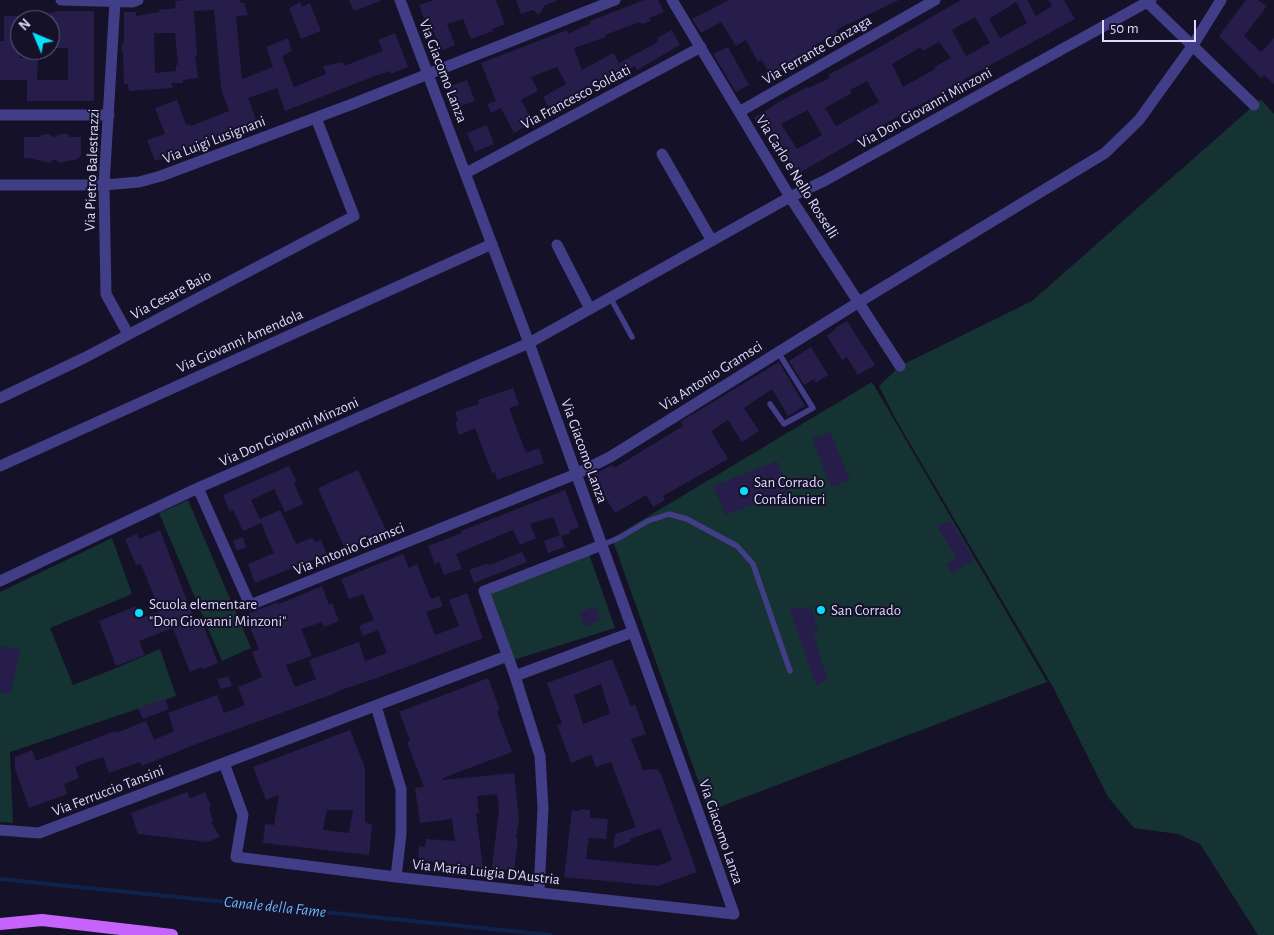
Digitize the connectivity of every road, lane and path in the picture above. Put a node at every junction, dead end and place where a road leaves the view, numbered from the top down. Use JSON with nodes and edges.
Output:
{"nodes":[{"id":1,"x":62,"y":0,"type":"edge"},
{"id":2,"x":138,"y":0,"type":"edge"},
{"id":3,"x":400,"y":0,"type":"edge"},
{"id":4,"x":615,"y":0,"type":"edge"},
{"id":5,"x":672,"y":0,"type":"edge"},
{"id":6,"x":935,"y":0,"type":"edge"},
{"id":7,"x":1221,"y":0,"type":"edge"},
{"id":8,"x":115,"y":1,"type":"junction"},
{"id":9,"x":1148,"y":1,"type":"edge"},
{"id":10,"x":1193,"y":45,"type":"junction"},
{"id":11,"x":701,"y":48,"type":"junction"},
{"id":12,"x":429,"y":74,"type":"junction"},
{"id":13,"x":1254,"y":104,"type":"dead end"},
{"id":14,"x":739,"y":112,"type":"junction"},
{"id":15,"x":109,"y":114,"type":"junction"},
{"id":16,"x":0,"y":115,"type":"edge"},
{"id":17,"x":316,"y":118,"type":"junction"},
{"id":18,"x":662,"y":154,"type":"dead end"},
{"id":19,"x":466,"y":174,"type":"junction"},
{"id":20,"x":0,"y":185,"type":"edge"},
{"id":21,"x":104,"y":185,"type":"junction"},
{"id":22,"x":790,"y":197,"type":"junction"},
{"id":23,"x":712,"y":241,"type":"junction"},
{"id":24,"x":492,"y":244,"type":"junction"},
{"id":25,"x":556,"y":245,"type":"dead end"},
{"id":26,"x":610,"y":297,"type":"junction"},
{"id":27,"x":859,"y":302,"type":"junction"},
{"id":28,"x":590,"y":309,"type":"junction"},
{"id":29,"x":128,"y":334,"type":"junction"},
{"id":30,"x":632,"y":337,"type":"dead end"},
{"id":31,"x":529,"y":343,"type":"junction"},
{"id":32,"x":778,"y":352,"type":"junction"},
{"id":33,"x":900,"y":366,"type":"dead end"},
{"id":34,"x":0,"y":398,"type":"edge"},
{"id":35,"x":770,"y":404,"type":"dead end"},
{"id":36,"x":0,"y":466,"type":"edge"},
{"id":37,"x":576,"y":474,"type":"junction"},
{"id":38,"x":198,"y":488,"type":"junction"},
{"id":39,"x":602,"y":545,"type":"junction"},
{"id":40,"x":0,"y":581,"type":"edge"},
{"id":41,"x":633,"y":632,"type":"junction"},
{"id":42,"x":507,"y":656,"type":"junction"},
{"id":43,"x":790,"y":670,"type":"dead end"},
{"id":44,"x":515,"y":676,"type":"junction"},
{"id":45,"x":376,"y":706,"type":"junction"},
{"id":46,"x":224,"y":763,"type":"junction"},
{"id":47,"x":0,"y":830,"type":"edge"},
{"id":48,"x":396,"y":877,"type":"junction"},
{"id":49,"x":539,"y":892,"type":"junction"},
{"id":50,"x":734,"y":914,"type":"joint"},
{"id":51,"x":2,"y":924,"type":"edge"},
{"id":52,"x":172,"y":935,"type":"edge"}],
"edges":[{"from":1,"to":8,"type":"street"},
{"from":2,"to":8,"type":"street"},
{"from":3,"to":12,"type":"street","name":"Via Giacomo Lanza"},
{"from":4,"to":12,"type":"street","name":"Via Luigi Lusignani"},
{"from":5,"to":11,"type":"street","name":"Via Carlo e Nello Rosselli"},
{"from":6,"to":14,"type":"street","name":"Via Ferrante Gonzaga"},
{"from":7,"to":10,"type":"street","name":"Via Antonio Gramsci"},
{"from":8,"to":15,"type":"street","name":"Via Pietro Balestrazzi"},
{"from":9,"to":10,"type":"street"},
{"from":9,"to":22,"type":"street","name":"Via Don Giovanni Minzoni"},
{"from":10,"to":13,"type":"street"},
{"from":10,"to":27,"type":"street","name":"Via Antonio Gramsci"},
{"from":11,"to":14,"type":"street","name":"Via Carlo e Nello Rosselli"},
{"from":11,"to":19,"type":"street","name":"Via Francesco Soldati"},
{"from":12,"to":17,"type":"street","name":"Via Luigi Lusignani"},
{"from":12,"to":19,"type":"street","name":"Via Giacomo Lanza"},
{"from":14,"to":22,"type":"street","name":"Via Carlo e Nello Rosselli"},
{"from":15,"to":16,"type":"street"},
{"from":15,"to":21,"type":"street","name":"Via Pietro Balestrazzi"},
{"from":17,"to":21,"type":"street","name":"Via Luigi Lusignani"},
{"from":17,"to":29,"type":"street","name":"Via Cesare Baio"},
{"from":18,"to":23,"type":"street"},
{"from":19,"to":24,"type":"street","name":"Via Giacomo Lanza"},
{"from":20,"to":21,"type":"street","name":"Via Luigi Lusignani"},
{"from":21,"to":29,"type":"street","name":"Via Pietro Balestrazzi"},
{"from":22,"to":23,"type":"street","name":"Via Don Giovanni Minzoni"},
{"from":22,"to":27,"type":"street","name":"Via Carlo e Nello Rosselli"},
{"from":23,"to":26,"type":"street","name":"Via Don Giovanni Minzoni"},
{"from":24,"to":31,"type":"street","name":"Via Giacomo Lanza"},
{"from":24,"to":36,"type":"street","name":"Via Giovanni Amendola"},
{"from":25,"to":28,"type":"street"},
{"from":26,"to":28,"type":"street","name":"Via Don Giovanni Minzoni"},
{"from":26,"to":30,"type":"lane"},
{"from":27,"to":32,"type":"street","name":"Via Antonio Gramsci"},
{"from":27,"to":33,"type":"street","name":"Via Carlo e Nello Rosselli"},
{"from":28,"to":31,"type":"street","name":"Via Don Giovanni Minzoni"},
{"from":29,"to":34,"type":"street","name":"Via Cesare Baio"},
{"from":31,"to":37,"type":"street","name":"Via Giacomo Lanza"},
{"from":31,"to":38,"type":"street","name":"Via Don Giovanni Minzoni"},
{"from":32,"to":35,"type":"lane"},
{"from":32,"to":37,"type":"street","name":"Via Antonio Gramsci"},
{"from":37,"to":38,"type":"street","name":"Via Antonio Gramsci"},
{"from":37,"to":39,"type":"street","name":"Via Giacomo Lanza"},
{"from":38,"to":40,"type":"street","name":"Via Don Giovanni Minzoni"},
{"from":39,"to":41,"type":"street","name":"Via Giacomo Lanza"},
{"from":39,"to":42,"type":"street"},
{"from":39,"to":43,"type":"lane"},
{"from":41,"to":44,"type":"street"},
{"from":41,"to":50,"type":"street","name":"Via Giacomo Lanza"},
{"from":42,"to":44,"type":"street"},
{"from":42,"to":45,"type":"street","name":"Via Ferruccio Tansini"},
{"from":44,"to":49,"type":"street"},
{"from":45,"to":46,"type":"street","name":"Via Ferruccio Tansini"},
{"from":45,"to":48,"type":"street"},
{"from":46,"to":47,"type":"street","name":"Via Ferruccio Tansini"},
{"from":46,"to":48,"type":"street","name":"Via Maria Luigia D'Austria"},
{"from":48,"to":49,"type":"street","name":"Via Maria Luigia D'Austria"},
{"from":49,"to":50,"type":"street","name":"Via Maria Luigia D'Austria"},
{"from":51,"to":52,"type":"main road"}]}
